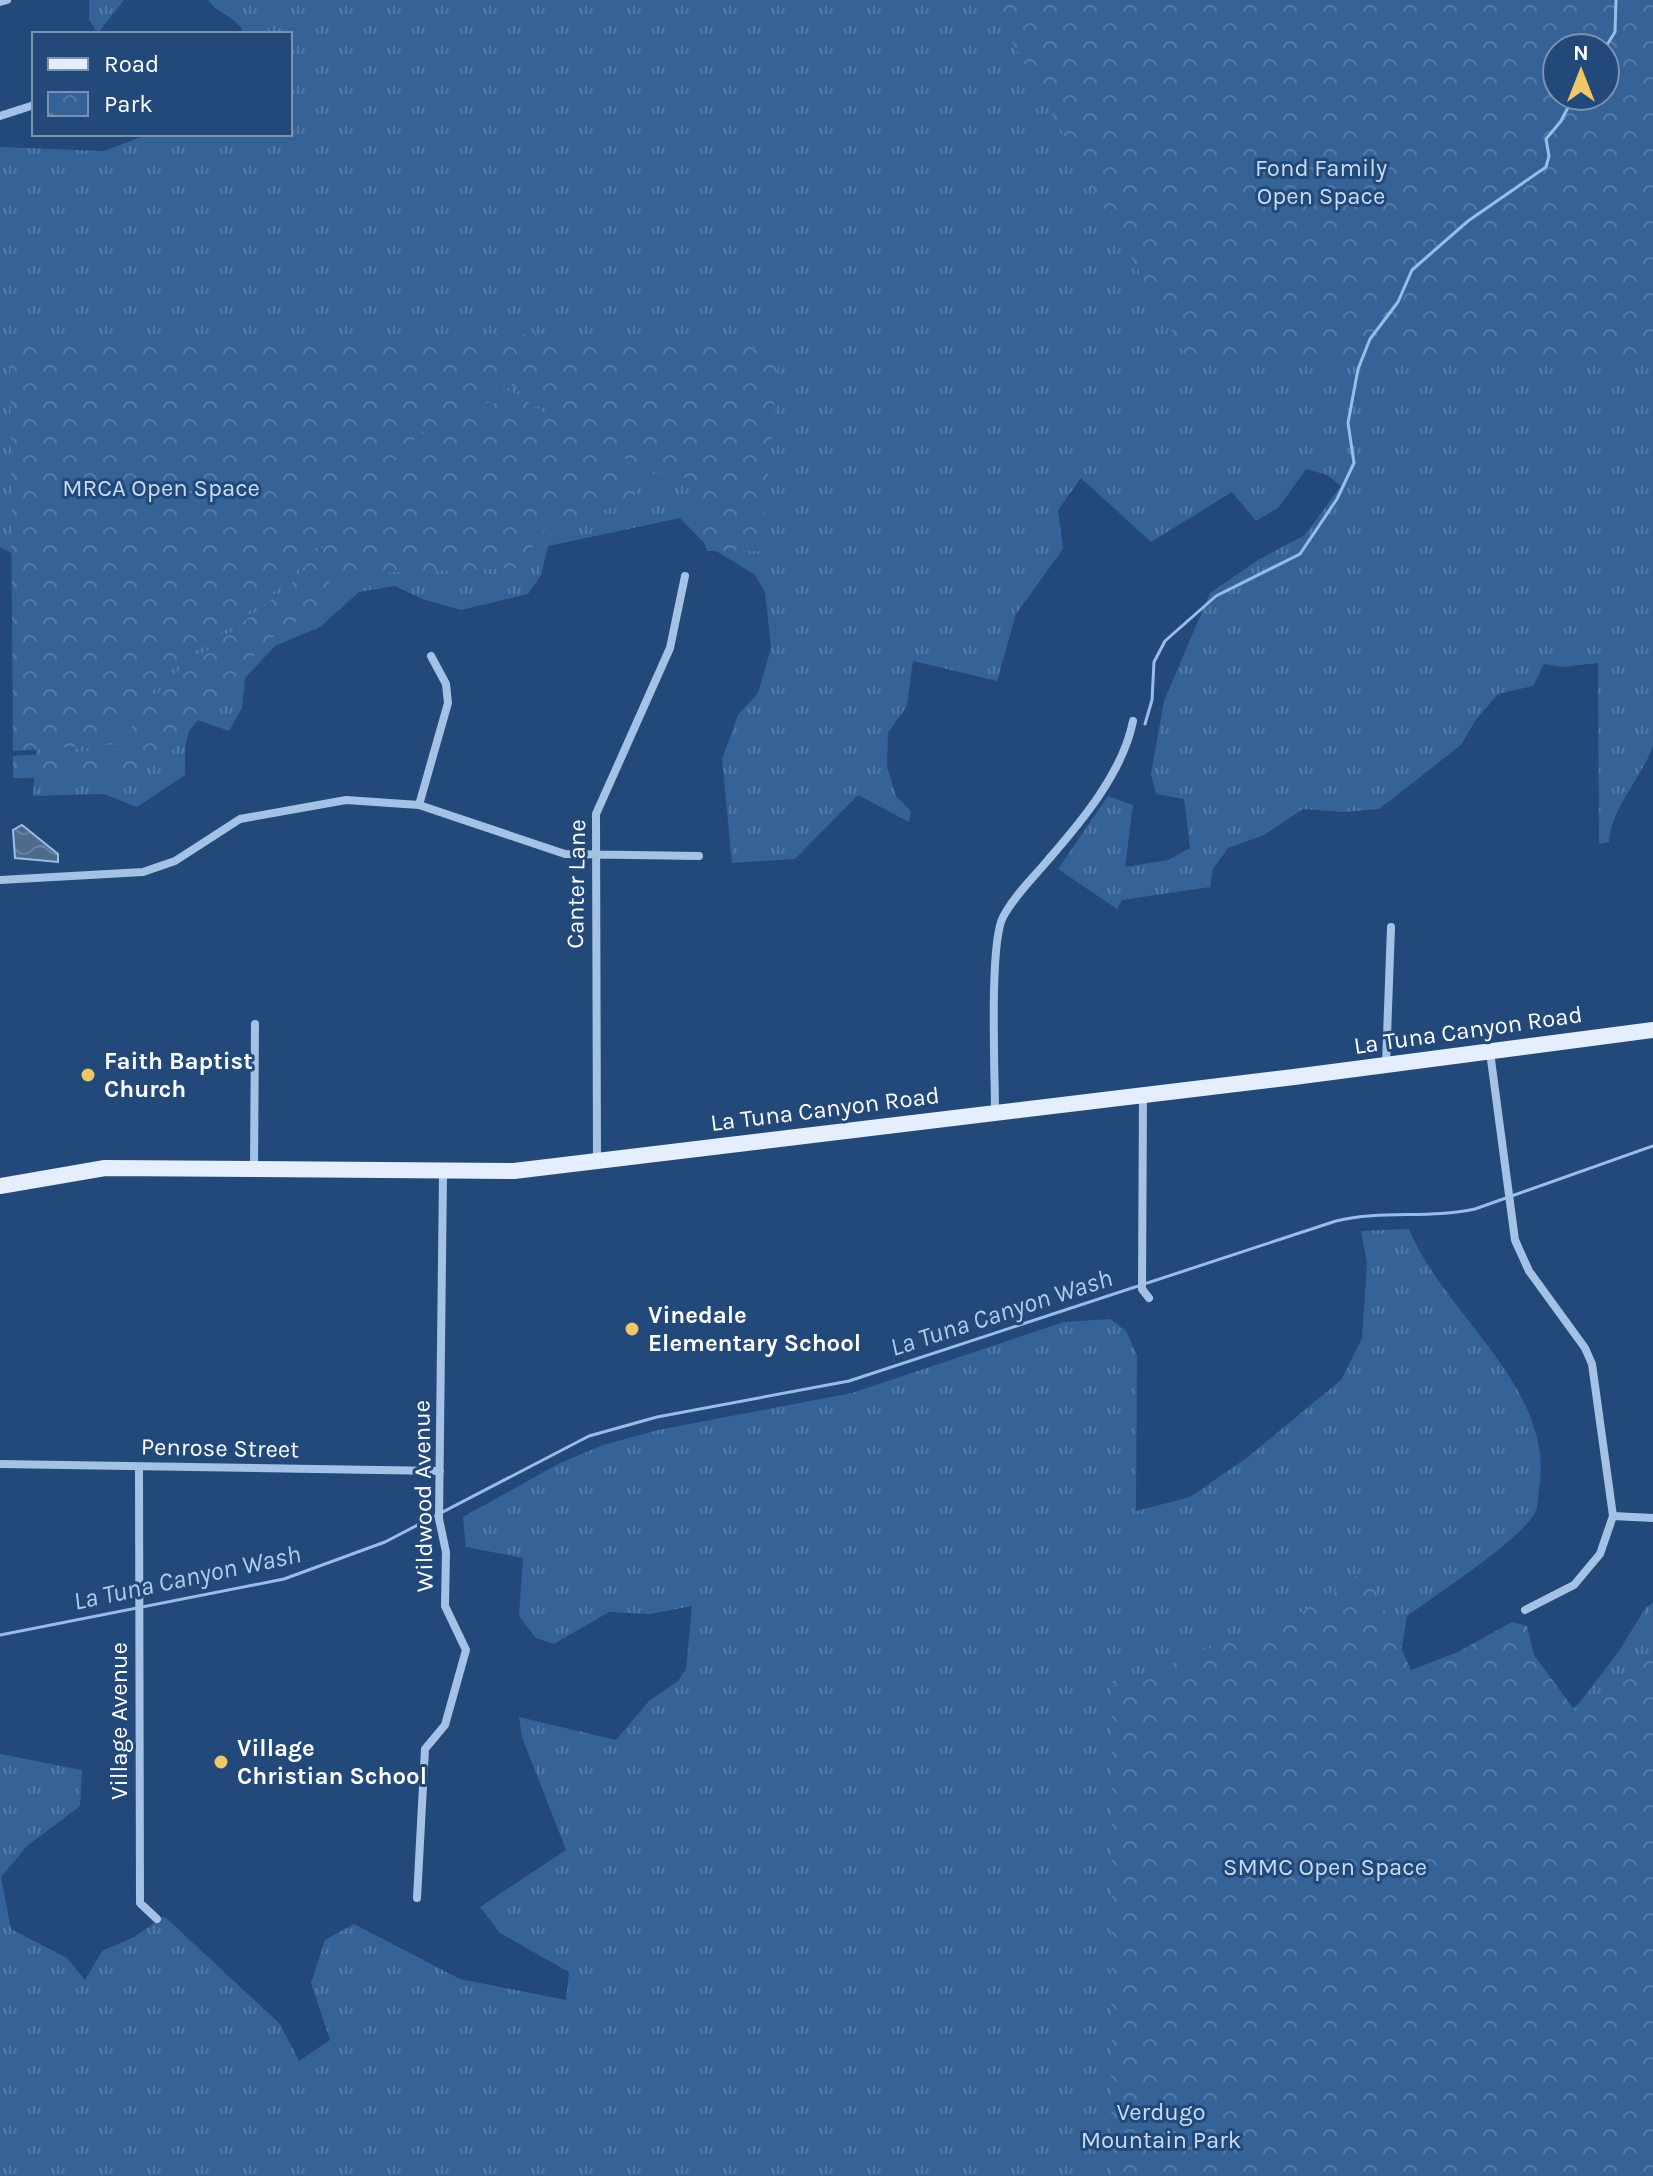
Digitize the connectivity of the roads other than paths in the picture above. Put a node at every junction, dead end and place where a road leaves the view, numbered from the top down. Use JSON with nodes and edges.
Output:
{"nodes":[{"id":1,"x":7,"y":0,"type":"edge"},
{"id":2,"x":0,"y":2,"type":"edge"},
{"id":3,"x":32,"y":106,"type":"edge"},
{"id":4,"x":0,"y":116,"type":"edge"},
{"id":5,"x":685,"y":576,"type":"dead end"},
{"id":6,"x":431,"y":656,"type":"dead end"},
{"id":7,"x":1133,"y":721,"type":"dead end"},
{"id":8,"x":419,"y":805,"type":"junction"},
{"id":9,"x":595,"y":855,"type":"junction"},
{"id":10,"x":699,"y":856,"type":"dead end"},
{"id":11,"x":0,"y":880,"type":"edge"},
{"id":12,"x":1391,"y":927,"type":"dead end"},
{"id":13,"x":255,"y":1024,"type":"dead end"},
{"id":14,"x":1653,"y":1030,"type":"edge"},
{"id":15,"x":1490,"y":1052,"type":"junction"},
{"id":16,"x":1386,"y":1065,"type":"junction"},
{"id":17,"x":1143,"y":1094,"type":"junction"},
{"id":18,"x":995,"y":1111,"type":"junction"},
{"id":19,"x":597,"y":1161,"type":"junction"},
{"id":20,"x":254,"y":1170,"type":"junction"},
{"id":21,"x":443,"y":1174,"type":"junction"},
{"id":22,"x":0,"y":1186,"type":"edge"},
{"id":23,"x":1149,"y":1298,"type":"dead end"},
{"id":24,"x":0,"y":1464,"type":"edge"},
{"id":25,"x":139,"y":1467,"type":"junction"},
{"id":26,"x":440,"y":1471,"type":"junction"},
{"id":27,"x":1613,"y":1516,"type":"junction"},
{"id":28,"x":1653,"y":1518,"type":"edge"},
{"id":29,"x":1525,"y":1610,"type":"dead end"},
{"id":30,"x":417,"y":1898,"type":"dead end"},
{"id":31,"x":157,"y":1919,"type":"dead end"}],
"edges":[{"from":1,"to":2,"type":"street"},
{"from":3,"to":4,"type":"street"},
{"from":5,"to":9,"type":"street","name":"Canter Lane"},
{"from":6,"to":8,"type":"street"},
{"from":7,"to":18,"type":"street"},
{"from":8,"to":9,"type":"street"},
{"from":8,"to":11,"type":"street"},
{"from":9,"to":10,"type":"street"},
{"from":9,"to":19,"type":"street","name":"Canter Lane"},
{"from":12,"to":16,"type":"street"},
{"from":13,"to":20,"type":"street"},
{"from":14,"to":15,"type":"main road","name":"La Tuna Canyon Road"},
{"from":15,"to":16,"type":"main road","name":"La Tuna Canyon Road"},
{"from":15,"to":27,"type":"street"},
{"from":16,"to":17,"type":"main road","name":"La Tuna Canyon Road"},
{"from":17,"to":18,"type":"main road","name":"La Tuna Canyon Road"},
{"from":17,"to":23,"type":"street"},
{"from":18,"to":19,"type":"main road","name":"La Tuna Canyon Road"},
{"from":19,"to":21,"type":"main road","name":"La Tuna Canyon Road"},
{"from":20,"to":21,"type":"main road","name":"La Tuna Canyon Road"},
{"from":20,"to":22,"type":"main road","name":"La Tuna Canyon Road"},
{"from":21,"to":26,"type":"street","name":"Wildwood Avenue"},
{"from":24,"to":25,"type":"street","name":"Penrose Street"},
{"from":25,"to":26,"type":"street","name":"Penrose Street"},
{"from":25,"to":31,"type":"street","name":"Village Avenue"},
{"from":26,"to":30,"type":"street","name":"Wildwood Avenue"},
{"from":27,"to":28,"type":"street"},
{"from":27,"to":29,"type":"street"}]}
